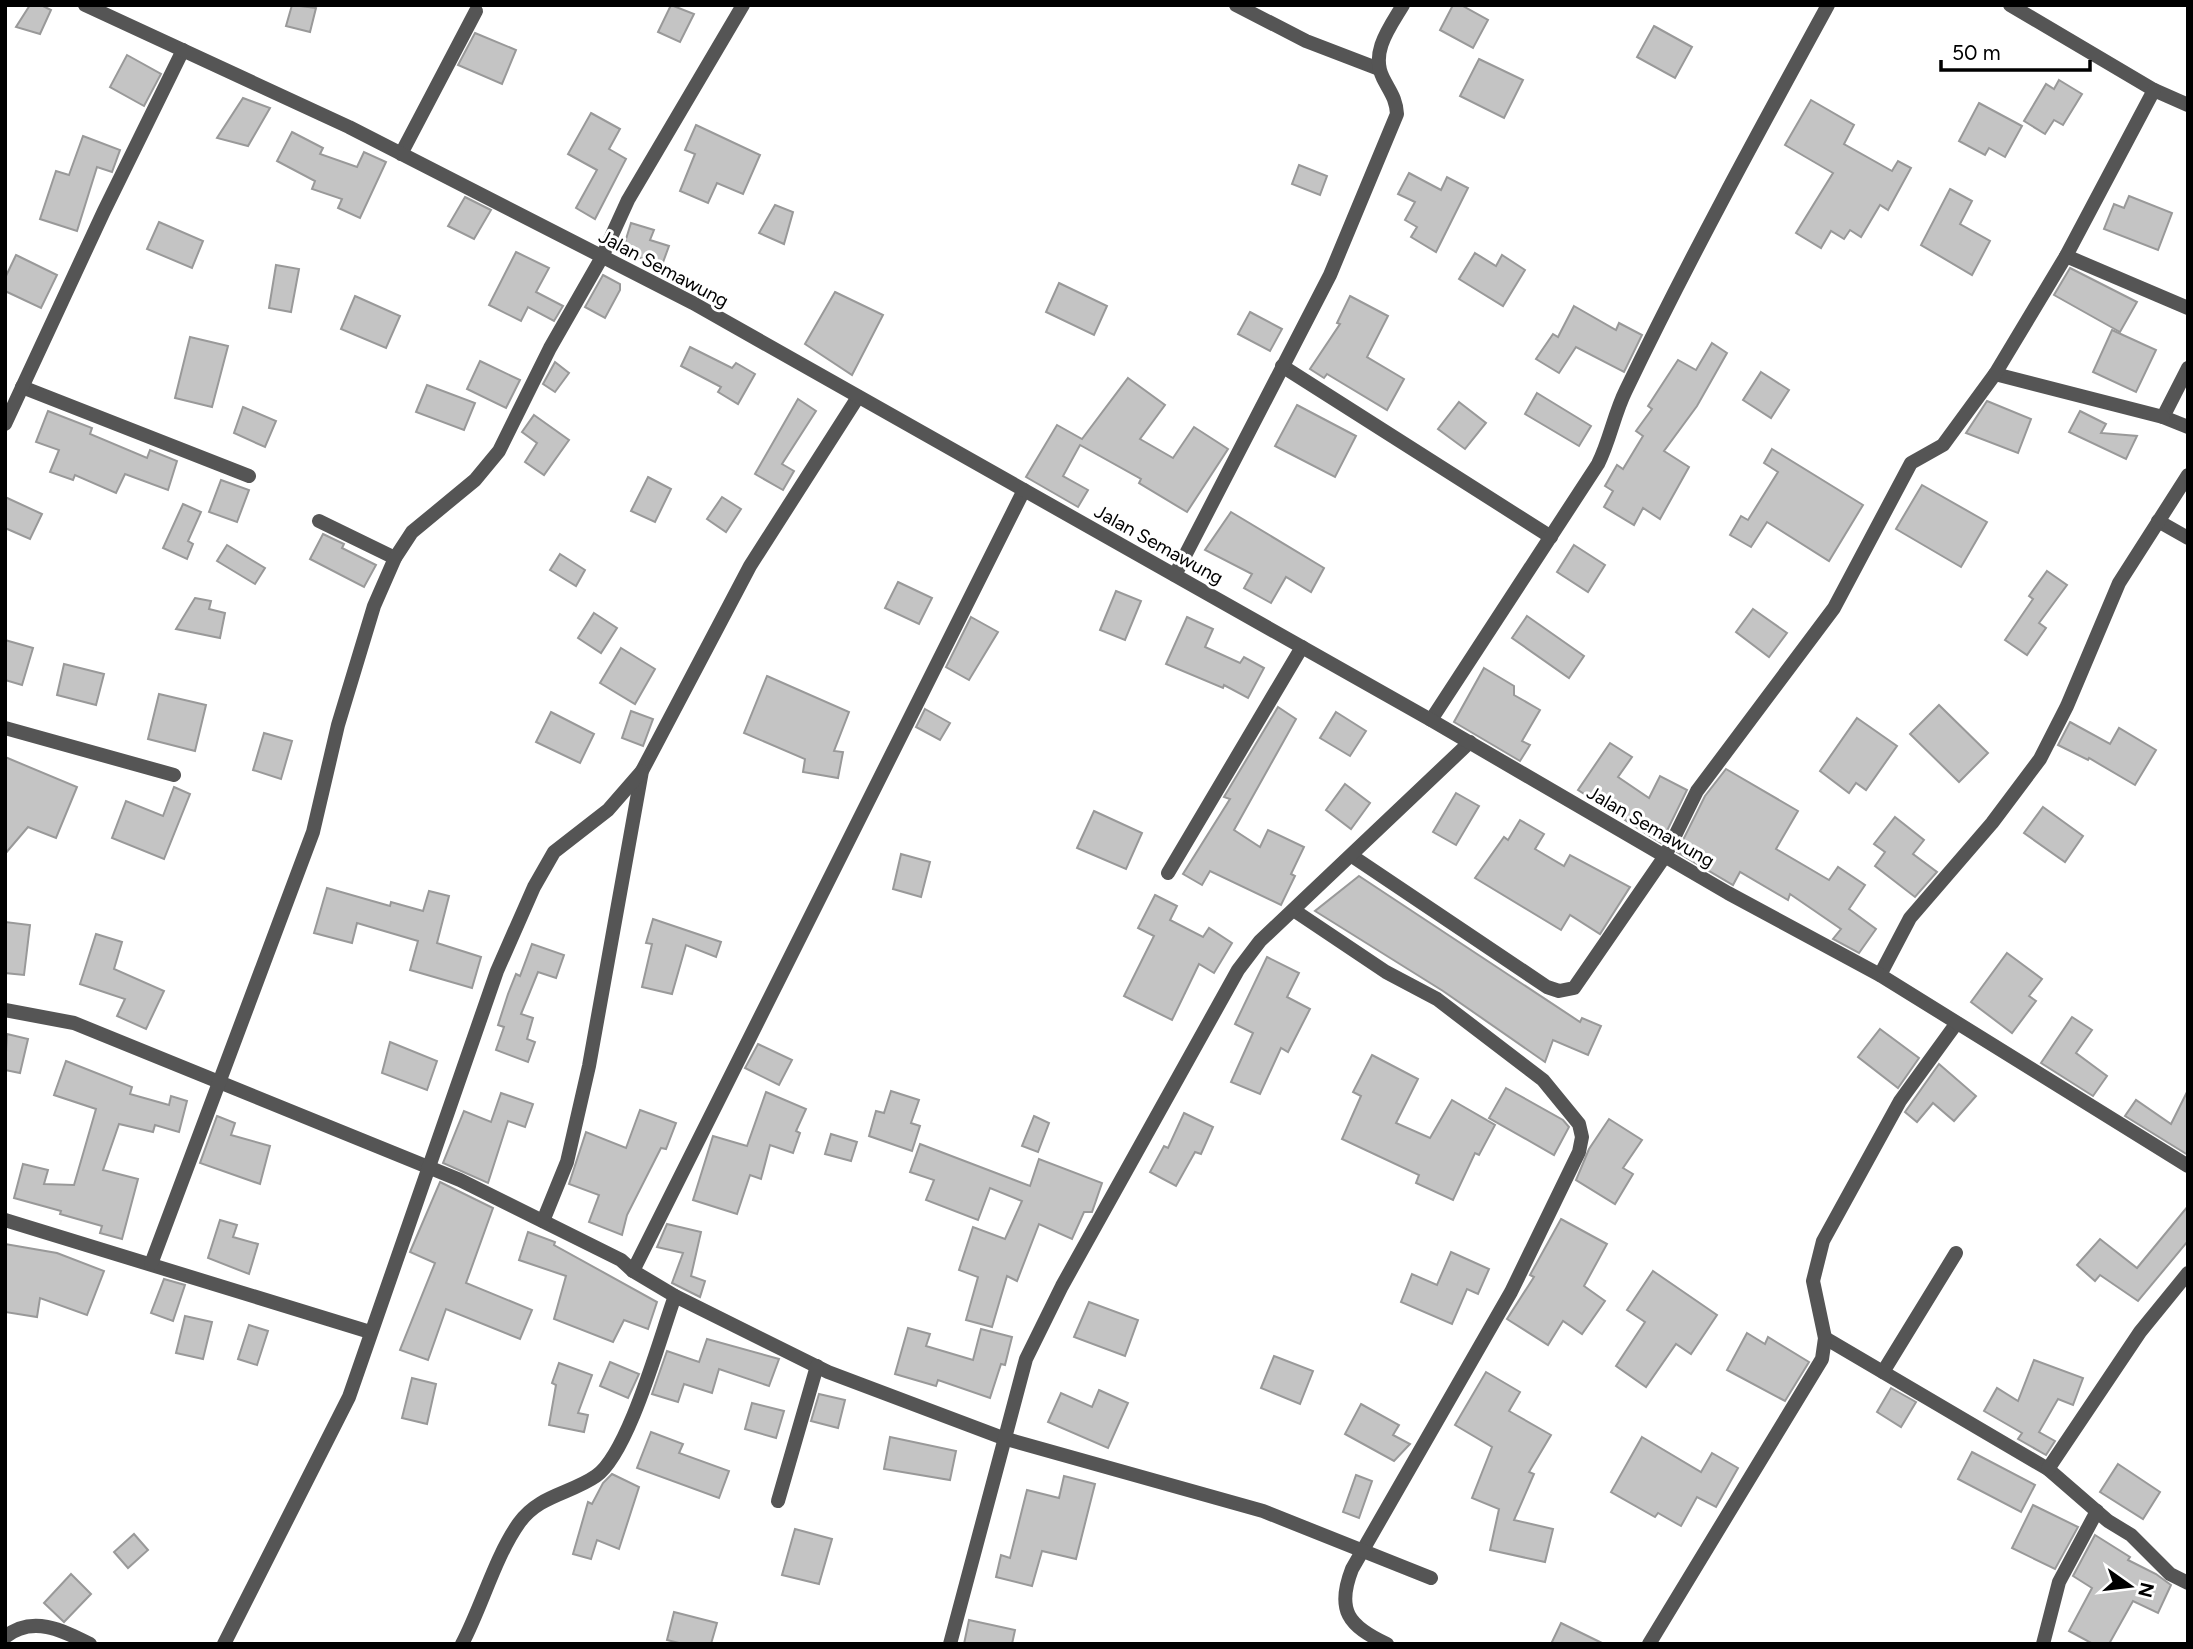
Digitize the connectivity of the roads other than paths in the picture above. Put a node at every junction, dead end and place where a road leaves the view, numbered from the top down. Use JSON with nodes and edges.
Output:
{"nodes":[{"id":1,"x":743,"y":5,"type":"edge"},
{"id":2,"x":1236,"y":5,"type":"edge"},
{"id":3,"x":1403,"y":5,"type":"edge"},
{"id":4,"x":1828,"y":5,"type":"edge"},
{"id":5,"x":2010,"y":5,"type":"edge"},
{"id":6,"x":88,"y":6,"type":"edge"},
{"id":7,"x":476,"y":10,"type":"dead end"},
{"id":8,"x":183,"y":50,"type":"junction"},
{"id":9,"x":1379,"y":69,"type":"junction"},
{"id":10,"x":2154,"y":90,"type":"junction"},
{"id":11,"x":2188,"y":105,"type":"edge"},
{"id":12,"x":401,"y":154,"type":"junction"},
{"id":13,"x":2066,"y":256,"type":"junction"},
{"id":14,"x":602,"y":257,"type":"junction"},
{"id":15,"x":2188,"y":308,"type":"edge"},
{"id":16,"x":1282,"y":366,"type":"junction"},
{"id":17,"x":2188,"y":368,"type":"edge"},
{"id":18,"x":1995,"y":374,"type":"junction"},
{"id":19,"x":22,"y":387,"type":"junction"},
{"id":20,"x":858,"y":397,"type":"junction"},
{"id":21,"x":2162,"y":416,"type":"junction"},
{"id":22,"x":6,"y":420,"type":"edge"},
{"id":23,"x":2188,"y":427,"type":"edge"},
{"id":24,"x":2188,"y":475,"type":"edge"},
{"id":25,"x":249,"y":476,"type":"dead end"},
{"id":26,"x":1024,"y":490,"type":"junction"},
{"id":27,"x":319,"y":521,"type":"dead end"},
{"id":28,"x":2158,"y":521,"type":"junction"},
{"id":29,"x":1550,"y":537,"type":"junction"},
{"id":30,"x":2188,"y":538,"type":"edge"},
{"id":31,"x":395,"y":558,"type":"junction"},
{"id":32,"x":1175,"y":575,"type":"junction"},
{"id":33,"x":1302,"y":647,"type":"junction"},
{"id":34,"x":1431,"y":720,"type":"junction"},
{"id":35,"x":5,"y":728,"type":"edge"},
{"id":36,"x":1470,"y":742,"type":"junction"},
{"id":37,"x":642,"y":771,"type":"junction"},
{"id":38,"x":174,"y":775,"type":"dead end"},
{"id":39,"x":1352,"y":856,"type":"junction"},
{"id":40,"x":1665,"y":856,"type":"junction"},
{"id":41,"x":1168,"y":873,"type":"dead end"},
{"id":42,"x":1295,"y":911,"type":"junction"},
{"id":43,"x":1880,"y":975,"type":"junction"},
{"id":44,"x":5,"y":1010,"type":"edge"},
{"id":45,"x":1956,"y":1024,"type":"junction"},
{"id":46,"x":220,"y":1082,"type":"junction"},
{"id":47,"x":2188,"y":1166,"type":"edge"},
{"id":48,"x":430,"y":1168,"type":"junction"},
{"id":49,"x":5,"y":1220,"type":"edge"},
{"id":50,"x":543,"y":1221,"type":"junction"},
{"id":51,"x":1956,"y":1253,"type":"dead end"},
{"id":52,"x":151,"y":1264,"type":"junction"},
{"id":53,"x":633,"y":1271,"type":"junction"},
{"id":54,"x":2188,"y":1273,"type":"edge"},
{"id":55,"x":675,"y":1296,"type":"junction"},
{"id":56,"x":370,"y":1332,"type":"junction"},
{"id":57,"x":1825,"y":1338,"type":"junction"},
{"id":58,"x":817,"y":1366,"type":"junction"},
{"id":59,"x":1883,"y":1372,"type":"junction"},
{"id":60,"x":1003,"y":1438,"type":"junction"},
{"id":61,"x":2048,"y":1469,"type":"junction"},
{"id":62,"x":778,"y":1501,"type":"dead end"},
{"id":63,"x":2097,"y":1511,"type":"junction"},
{"id":64,"x":1362,"y":1549,"type":"junction"},
{"id":65,"x":1431,"y":1578,"type":"dead end"},
{"id":66,"x":2188,"y":1583,"type":"edge"},
{"id":67,"x":5,"y":1637,"type":"edge"},
{"id":68,"x":90,"y":1644,"type":"edge"},
{"id":69,"x":225,"y":1644,"type":"edge"},
{"id":70,"x":462,"y":1644,"type":"edge"},
{"id":71,"x":950,"y":1644,"type":"edge"},
{"id":72,"x":1387,"y":1644,"type":"edge"},
{"id":73,"x":1649,"y":1644,"type":"edge"},
{"id":74,"x":2043,"y":1644,"type":"edge"}],
"edges":[{"from":1,"to":14,"type":"street"},
{"from":2,"to":9,"type":"street"},
{"from":3,"to":9,"type":"street"},
{"from":4,"to":29,"type":"street"},
{"from":5,"to":10,"type":"street"},
{"from":6,"to":8,"type":"street","name":"Jalan Semawung"},
{"from":7,"to":12,"type":"street"},
{"from":8,"to":12,"type":"street","name":"Jalan Semawung"},
{"from":8,"to":19,"type":"street"},
{"from":9,"to":16,"type":"street"},
{"from":10,"to":11,"type":"street"},
{"from":10,"to":13,"type":"street"},
{"from":12,"to":14,"type":"street","name":"Jalan Semawung"},
{"from":13,"to":15,"type":"street"},
{"from":13,"to":18,"type":"street"},
{"from":14,"to":20,"type":"street","name":"Jalan Semawung"},
{"from":14,"to":31,"type":"street"},
{"from":16,"to":29,"type":"street"},
{"from":16,"to":32,"type":"street"},
{"from":17,"to":21,"type":"street"},
{"from":18,"to":21,"type":"street"},
{"from":18,"to":40,"type":"street"},
{"from":19,"to":22,"type":"street"},
{"from":19,"to":25,"type":"street"},
{"from":20,"to":26,"type":"street","name":"Jalan Semawung"},
{"from":20,"to":37,"type":"street"},
{"from":21,"to":23,"type":"street"},
{"from":24,"to":28,"type":"street"},
{"from":26,"to":32,"type":"street","name":"Jalan Semawung"},
{"from":26,"to":53,"type":"street"},
{"from":27,"to":31,"type":"street"},
{"from":28,"to":30,"type":"street"},
{"from":28,"to":43,"type":"street"},
{"from":29,"to":34,"type":"street"},
{"from":31,"to":46,"type":"street"},
{"from":32,"to":33,"type":"street","name":"Jalan Semawung"},
{"from":33,"to":34,"type":"street","name":"Jalan Semawung"},
{"from":33,"to":41,"type":"street"},
{"from":34,"to":36,"type":"street","name":"Jalan Semawung"},
{"from":35,"to":38,"type":"street"},
{"from":36,"to":39,"type":"street"},
{"from":36,"to":40,"type":"street","name":"Jalan Semawung"},
{"from":37,"to":48,"type":"street"},
{"from":37,"to":50,"type":"street"},
{"from":39,"to":40,"type":"street"},
{"from":39,"to":42,"type":"street"},
{"from":40,"to":43,"type":"street","name":"Jalan Semawung"},
{"from":42,"to":60,"type":"street"},
{"from":42,"to":64,"type":"street"},
{"from":43,"to":45,"type":"street","name":"Jalan Semawung"},
{"from":44,"to":46,"type":"street"},
{"from":45,"to":47,"type":"street","name":"Jalan Semawung"},
{"from":45,"to":57,"type":"street"},
{"from":46,"to":48,"type":"street"},
{"from":46,"to":52,"type":"street"},
{"from":48,"to":50,"type":"street"},
{"from":48,"to":56,"type":"street"},
{"from":49,"to":52,"type":"street"},
{"from":50,"to":53,"type":"street"},
{"from":51,"to":59,"type":"street"},
{"from":52,"to":56,"type":"street"},
{"from":53,"to":55,"type":"street"},
{"from":54,"to":61,"type":"street"},
{"from":55,"to":58,"type":"street"},
{"from":55,"to":70,"type":"street"},
{"from":56,"to":69,"type":"street"},
{"from":57,"to":59,"type":"street"},
{"from":57,"to":73,"type":"street"},
{"from":58,"to":60,"type":"street"},
{"from":58,"to":62,"type":"street"},
{"from":59,"to":61,"type":"street"},
{"from":60,"to":64,"type":"street"},
{"from":60,"to":71,"type":"street"},
{"from":61,"to":63,"type":"street"},
{"from":63,"to":66,"type":"street"},
{"from":63,"to":74,"type":"street"},
{"from":64,"to":65,"type":"street"},
{"from":64,"to":72,"type":"street"},
{"from":67,"to":68,"type":"street"}]}
